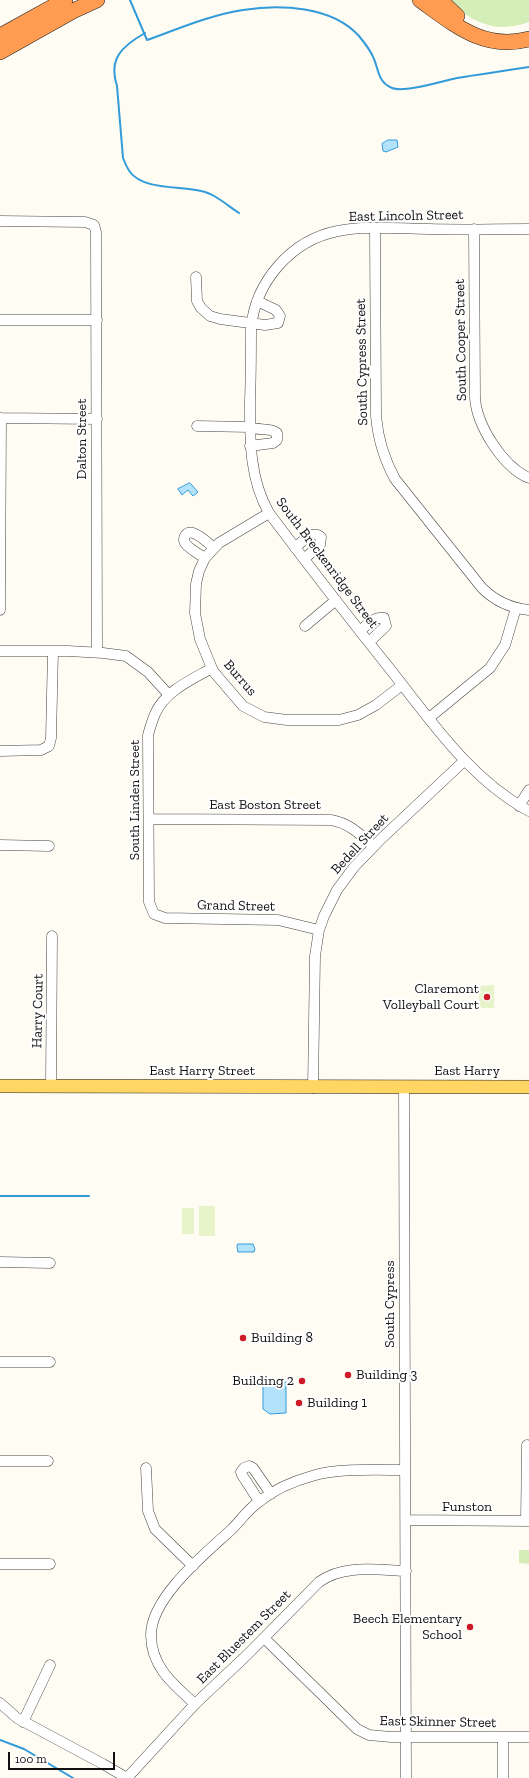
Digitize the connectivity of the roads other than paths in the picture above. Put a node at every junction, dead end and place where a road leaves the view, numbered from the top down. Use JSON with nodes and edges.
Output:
{"nodes":[{"id":1,"x":65,"y":0,"type":"edge"},
{"id":2,"x":96,"y":0,"type":"edge"},
{"id":3,"x":420,"y":0,"type":"edge"},
{"id":4,"x":440,"y":0,"type":"edge"},
{"id":5,"x":529,"y":32,"type":"edge"},
{"id":6,"x":0,"y":36,"type":"edge"},
{"id":7,"x":529,"y":39,"type":"edge"},
{"id":8,"x":0,"y":52,"type":"edge"},
{"id":9,"x":0,"y":221,"type":"edge"},
{"id":10,"x":375,"y":229,"type":"junction"},
{"id":11,"x":474,"y":229,"type":"junction"},
{"id":12,"x":529,"y":229,"type":"edge"},
{"id":13,"x":290,"y":255,"type":"joint"},
{"id":14,"x":196,"y":277,"type":"dead end"},
{"id":15,"x":257,"y":301,"type":"junction"},
{"id":16,"x":0,"y":320,"type":"edge"},
{"id":17,"x":96,"y":320,"type":"junction"},
{"id":18,"x":252,"y":323,"type":"junction"},
{"id":19,"x":0,"y":418,"type":"edge"},
{"id":20,"x":97,"y":419,"type":"junction"},
{"id":21,"x":197,"y":426,"type":"dead end"},
{"id":22,"x":250,"y":428,"type":"junction"},
{"id":23,"x":250,"y":446,"type":"junction"},
{"id":24,"x":529,"y":478,"type":"edge"},
{"id":25,"x":270,"y":514,"type":"junction"},
{"id":26,"x":214,"y":547,"type":"junction"},
{"id":27,"x":295,"y":548,"type":"junction"},
{"id":28,"x":205,"y":558,"type":"junction"},
{"id":29,"x":304,"y":559,"type":"junction"},
{"id":30,"x":336,"y":600,"type":"junction"},
{"id":31,"x":516,"y":608,"type":"junction"},
{"id":32,"x":0,"y":610,"type":"edge"},
{"id":33,"x":529,"y":610,"type":"edge"},
{"id":34,"x":305,"y":626,"type":"dead end"},
{"id":35,"x":360,"y":631,"type":"junction"},
{"id":36,"x":369,"y":642,"type":"junction"},
{"id":37,"x":0,"y":651,"type":"edge"},
{"id":38,"x":53,"y":651,"type":"junction"},
{"id":39,"x":96,"y":652,"type":"junction"},
{"id":40,"x":212,"y":668,"type":"junction"},
{"id":41,"x":402,"y":685,"type":"junction"},
{"id":42,"x":169,"y":695,"type":"junction"},
{"id":43,"x":429,"y":718,"type":"junction"},
{"id":44,"x":0,"y":751,"type":"edge"},
{"id":45,"x":464,"y":761,"type":"junction"},
{"id":46,"x":529,"y":790,"type":"edge"},
{"id":47,"x":519,"y":806,"type":"junction"},
{"id":48,"x":529,"y":811,"type":"edge"},
{"id":49,"x":148,"y":819,"type":"junction"},
{"id":50,"x":0,"y":845,"type":"edge"},
{"id":51,"x":49,"y":846,"type":"dead end"},
{"id":52,"x":373,"y":846,"type":"junction"},
{"id":53,"x":153,"y":912,"type":"joint"},
{"id":54,"x":319,"y":930,"type":"junction"},
{"id":55,"x":52,"y":936,"type":"dead end"},
{"id":56,"x":0,"y":1086,"type":"edge"},
{"id":57,"x":51,"y":1087,"type":"junction"},
{"id":58,"x":404,"y":1087,"type":"junction"},
{"id":59,"x":529,"y":1087,"type":"edge"},
{"id":60,"x":313,"y":1088,"type":"junction"},
{"id":61,"x":0,"y":1262,"type":"edge"},
{"id":62,"x":50,"y":1263,"type":"dead end"},
{"id":63,"x":0,"y":1362,"type":"edge"},
{"id":64,"x":50,"y":1362,"type":"dead end"},
{"id":65,"x":527,"y":1445,"type":"dead end"},
{"id":66,"x":0,"y":1461,"type":"edge"},
{"id":67,"x":48,"y":1461,"type":"dead end"},
{"id":68,"x":146,"y":1468,"type":"dead end"},
{"id":69,"x":406,"y":1470,"type":"junction"},
{"id":70,"x":271,"y":1494,"type":"junction"},
{"id":71,"x":259,"y":1501,"type":"junction"},
{"id":72,"x":406,"y":1520,"type":"junction"},
{"id":73,"x":528,"y":1521,"type":"edge"},
{"id":74,"x":0,"y":1564,"type":"edge"},
{"id":75,"x":50,"y":1564,"type":"dead end"},
{"id":76,"x":193,"y":1566,"type":"junction"},
{"id":77,"x":406,"y":1571,"type":"junction"},
{"id":78,"x":264,"y":1638,"type":"junction"},
{"id":79,"x":50,"y":1665,"type":"dead end"},
{"id":80,"x":0,"y":1703,"type":"edge"},
{"id":81,"x":195,"y":1704,"type":"junction"},
{"id":82,"x":23,"y":1722,"type":"junction"},
{"id":83,"x":406,"y":1737,"type":"junction"},
{"id":84,"x":503,"y":1737,"type":"junction"},
{"id":85,"x":529,"y":1738,"type":"edge"},
{"id":86,"x":127,"y":1778,"type":"edge"},
{"id":87,"x":406,"y":1778,"type":"edge"},
{"id":88,"x":503,"y":1778,"type":"edge"}],
"edges":[{"from":1,"to":6,"type":"highway"},
{"from":2,"to":8,"type":"highway"},
{"from":3,"to":7,"type":"highway"},
{"from":4,"to":5,"type":"highway"},
{"from":9,"to":17,"type":"street","name":"Dalton Street"},
{"from":10,"to":11,"type":"street","name":"East Lincoln Street"},
{"from":10,"to":13,"type":"street","name":"East Lincoln Street"},
{"from":10,"to":31,"type":"street","name":"South Cypress Street"},
{"from":11,"to":12,"type":"street","name":"East Lincoln Street"},
{"from":11,"to":24,"type":"street","name":"South Cooper Street"},
{"from":13,"to":15,"type":"street","name":"South Breckenridge Street"},
{"from":14,"to":18,"type":"street"},
{"from":15,"to":18,"type":"street","name":"South Breckenridge Street"},
{"from":15,"to":18,"type":"street"},
{"from":16,"to":17,"type":"street"},
{"from":17,"to":20,"type":"street","name":"Dalton Street"},
{"from":18,"to":22,"type":"street","name":"South Breckenridge Street"},
{"from":19,"to":20,"type":"street"},
{"from":19,"to":32,"type":"street"},
{"from":20,"to":39,"type":"street","name":"Dalton Street"},
{"from":21,"to":22,"type":"street"},
{"from":22,"to":23,"type":"street","name":"South Breckenridge Street"},
{"from":22,"to":23,"type":"street"},
{"from":23,"to":25,"type":"street","name":"South Breckenridge Street"},
{"from":25,"to":26,"type":"street","name":"Burrus"},
{"from":25,"to":27,"type":"street","name":"South Breckenridge Street"},
{"from":26,"to":28,"type":"street","name":"Burrus"},
{"from":26,"to":28,"type":"street"},
{"from":27,"to":29,"type":"street","name":"South Breckenridge Street"},
{"from":27,"to":29,"type":"street"},
{"from":28,"to":40,"type":"street","name":"Burrus"},
{"from":29,"to":30,"type":"street","name":"South Breckenridge Street"},
{"from":30,"to":34,"type":"street"},
{"from":30,"to":35,"type":"street","name":"South Breckenridge Street"},
{"from":31,"to":33,"type":"street","name":"South Cypress Street"},
{"from":31,"to":43,"type":"street"},
{"from":35,"to":36,"type":"street","name":"South Breckenridge Street"},
{"from":35,"to":36,"type":"street"},
{"from":36,"to":41,"type":"street","name":"South Breckenridge Street"},
{"from":37,"to":38,"type":"street"},
{"from":38,"to":39,"type":"street"},
{"from":38,"to":44,"type":"street"},
{"from":39,"to":42,"type":"street"},
{"from":40,"to":41,"type":"street","name":"Burrus"},
{"from":40,"to":42,"type":"street","name":"South Linden Street"},
{"from":41,"to":43,"type":"street","name":"South Breckenridge Street"},
{"from":42,"to":49,"type":"street","name":"South Linden Street"},
{"from":43,"to":45,"type":"street","name":"South Breckenridge Street"},
{"from":45,"to":47,"type":"street","name":"South Breckenridge Street"},
{"from":45,"to":52,"type":"street","name":"Bedell Street"},
{"from":46,"to":47,"type":"street"},
{"from":47,"to":48,"type":"street","name":"South Breckenridge Street"},
{"from":49,"to":52,"type":"street","name":"East Boston Street"},
{"from":49,"to":53,"type":"street","name":"South Linden Street"},
{"from":50,"to":51,"type":"street"},
{"from":52,"to":54,"type":"street","name":"Bedell Street"},
{"from":53,"to":54,"type":"street","name":"Grand Street"},
{"from":54,"to":60,"type":"street","name":"Bedell Street"},
{"from":55,"to":57,"type":"street","name":"Harry Court"},
{"from":56,"to":57,"type":"main road","name":"East Harry Street"},
{"from":57,"to":60,"type":"main road","name":"East Harry Street"},
{"from":58,"to":59,"type":"main road","name":"East Harry"},
{"from":58,"to":60,"type":"main road","name":"East Harry Street"},
{"from":58,"to":69,"type":"street","name":"South Cypress"},
{"from":61,"to":62,"type":"street"},
{"from":63,"to":64,"type":"street"},
{"from":65,"to":73,"type":"street"},
{"from":66,"to":67,"type":"street"},
{"from":68,"to":76,"type":"street"},
{"from":69,"to":70,"type":"street"},
{"from":69,"to":72,"type":"street","name":"South Cypress"},
{"from":70,"to":71,"type":"street"},
{"from":70,"to":71,"type":"street"},
{"from":71,"to":76,"type":"street"},
{"from":72,"to":73,"type":"street","name":"Funston"},
{"from":72,"to":77,"type":"street"},
{"from":74,"to":75,"type":"street"},
{"from":76,"to":81,"type":"street"},
{"from":77,"to":78,"type":"street","name":"East Bluestem Street"},
{"from":77,"to":83,"type":"street"},
{"from":78,"to":81,"type":"street","name":"East Bluestem Street"},
{"from":78,"to":83,"type":"street","name":"East Skinner Street"},
{"from":79,"to":82,"type":"street"},
{"from":80,"to":82,"type":"street"},
{"from":81,"to":86,"type":"street","name":"East Bluestem Street"},
{"from":82,"to":86,"type":"street"},
{"from":83,"to":84,"type":"street","name":"East Skinner Street"},
{"from":83,"to":87,"type":"street"},
{"from":84,"to":85,"type":"street","name":"East Skinner Street"},
{"from":84,"to":88,"type":"street"}]}
